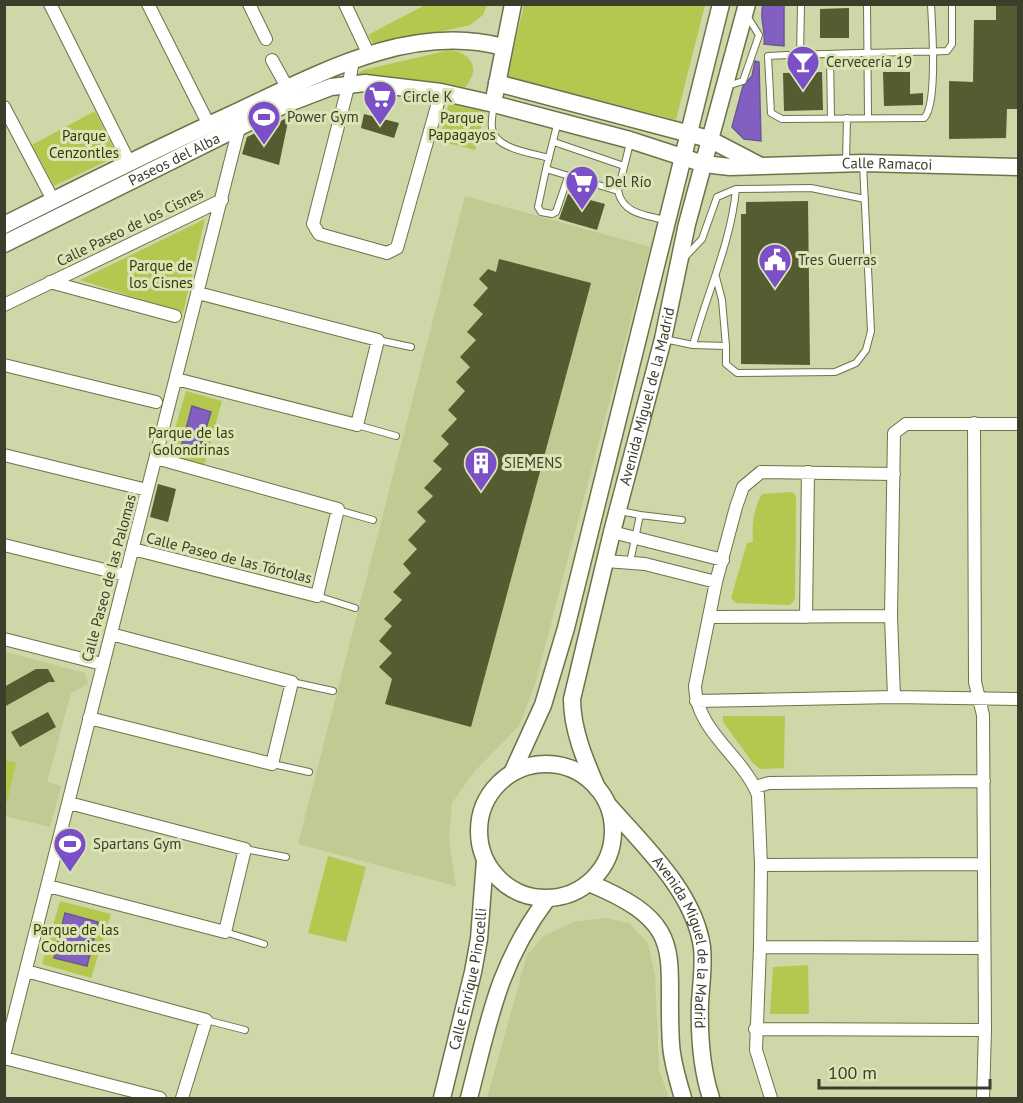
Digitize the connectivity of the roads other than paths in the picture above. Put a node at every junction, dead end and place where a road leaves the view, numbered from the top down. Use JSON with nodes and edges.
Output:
{"nodes":[{"id":1,"x":50,"y":4,"type":"edge"},
{"id":2,"x":148,"y":4,"type":"edge"},
{"id":3,"x":249,"y":4,"type":"edge"},
{"id":4,"x":345,"y":4,"type":"edge"},
{"id":5,"x":513,"y":4,"type":"edge"},
{"id":6,"x":721,"y":4,"type":"edge"},
{"id":7,"x":801,"y":4,"type":"edge"},
{"id":8,"x":867,"y":4,"type":"edge"},
{"id":9,"x":932,"y":4,"type":"edge"},
{"id":10,"x":952,"y":4,"type":"edge"},
{"id":11,"x":746,"y":9,"type":"edge"},
{"id":12,"x":266,"y":39,"type":"dead end"},
{"id":13,"x":503,"y":47,"type":"junction"},
{"id":14,"x":932,"y":51,"type":"junction"},
{"id":15,"x":866,"y":54,"type":"junction"},
{"id":16,"x":369,"y":55,"type":"junction"},
{"id":17,"x":754,"y":55,"type":"junction"},
{"id":18,"x":830,"y":55,"type":"junction"},
{"id":19,"x":768,"y":56,"type":"junction"},
{"id":20,"x":800,"y":56,"type":"junction"},
{"id":21,"x":273,"y":60,"type":"dead end"},
{"id":22,"x":352,"y":60,"type":"junction"},
{"id":23,"x":349,"y":83,"type":"junction"},
{"id":24,"x":497,"y":83,"type":"junction"},
{"id":25,"x":287,"y":87,"type":"junction"},
{"id":26,"x":724,"y":87,"type":"junction"},
{"id":27,"x":441,"y":92,"type":"junction"},
{"id":28,"x":494,"y":104,"type":"junction"},
{"id":29,"x":4,"y":107,"type":"edge"},
{"id":30,"x":244,"y":108,"type":"junction"},
{"id":31,"x":868,"y":117,"type":"junction"},
{"id":32,"x":831,"y":118,"type":"junction"},
{"id":33,"x":847,"y":118,"type":"junction"},
{"id":34,"x":558,"y":121,"type":"junction"},
{"id":35,"x":209,"y":125,"type":"junction"},
{"id":36,"x":239,"y":128,"type":"junction"},
{"id":37,"x":687,"y":133,"type":"junction"},
{"id":38,"x":709,"y":139,"type":"junction"},
{"id":39,"x":630,"y":140,"type":"junction"},
{"id":40,"x":554,"y":142,"type":"junction"},
{"id":41,"x":682,"y":157,"type":"junction"},
{"id":42,"x":549,"y":159,"type":"junction"},
{"id":43,"x":129,"y":162,"type":"junction"},
{"id":44,"x":855,"y":163,"type":"junction"},
{"id":45,"x":704,"y":164,"type":"junction"},
{"id":46,"x":757,"y":164,"type":"junction"},
{"id":47,"x":624,"y":166,"type":"junction"},
{"id":48,"x":1018,"y":167,"type":"edge"},
{"id":49,"x":546,"y":169,"type":"junction"},
{"id":50,"x":568,"y":177,"type":"junction"},
{"id":51,"x":736,"y":189,"type":"junction"},
{"id":52,"x":618,"y":192,"type":"junction"},
{"id":53,"x":865,"y":199,"type":"junction"},
{"id":54,"x":53,"y":200,"type":"junction"},
{"id":55,"x":222,"y":200,"type":"junction"},
{"id":56,"x":665,"y":221,"type":"junction"},
{"id":57,"x":4,"y":225,"type":"edge"},
{"id":58,"x":4,"y":244,"type":"edge"},
{"id":59,"x":677,"y":266,"type":"junction"},
{"id":60,"x":716,"y":277,"type":"junction"},
{"id":61,"x":50,"y":282,"type":"junction"},
{"id":62,"x":198,"y":292,"type":"junction"},
{"id":63,"x":4,"y":305,"type":"edge"},
{"id":64,"x":175,"y":316,"type":"dead end"},
{"id":65,"x":663,"y":339,"type":"junction"},
{"id":66,"x":378,"y":340,"type":"junction"},
{"id":67,"x":693,"y":345,"type":"junction"},
{"id":68,"x":726,"y":346,"type":"junction"},
{"id":69,"x":411,"y":347,"type":"dead end"},
{"id":70,"x":4,"y":365,"type":"edge"},
{"id":71,"x":176,"y":379,"type":"junction"},
{"id":72,"x":156,"y":402,"type":"dead end"},
{"id":73,"x":974,"y":423,"type":"junction"},
{"id":74,"x":1018,"y":424,"type":"edge"},
{"id":75,"x":357,"y":425,"type":"junction"},
{"id":76,"x":396,"y":436,"type":"dead end"},
{"id":77,"x":4,"y":455,"type":"edge"},
{"id":78,"x":156,"y":458,"type":"junction"},
{"id":79,"x":808,"y":472,"type":"junction"},
{"id":80,"x":894,"y":474,"type":"junction"},
{"id":81,"x":147,"y":490,"type":"junction"},
{"id":82,"x":338,"y":509,"type":"junction"},
{"id":83,"x":618,"y":511,"type":"junction"},
{"id":84,"x":640,"y":515,"type":"junction"},
{"id":85,"x":373,"y":520,"type":"dead end"},
{"id":86,"x":682,"y":520,"type":"dead end"},
{"id":87,"x":612,"y":532,"type":"junction"},
{"id":88,"x":634,"y":536,"type":"junction"},
{"id":89,"x":4,"y":545,"type":"edge"},
{"id":90,"x":133,"y":549,"type":"junction"},
{"id":91,"x":723,"y":560,"type":"junction"},
{"id":92,"x":606,"y":561,"type":"junction"},
{"id":93,"x":630,"y":562,"type":"junction"},
{"id":94,"x":125,"y":575,"type":"junction"},
{"id":95,"x":716,"y":582,"type":"junction"},
{"id":96,"x":317,"y":596,"type":"junction"},
{"id":97,"x":355,"y":608,"type":"dead end"},
{"id":98,"x":710,"y":616,"type":"junction"},
{"id":99,"x":891,"y":616,"type":"junction"},
{"id":100,"x":806,"y":617,"type":"junction"},
{"id":101,"x":111,"y":634,"type":"junction"},
{"id":102,"x":4,"y":639,"type":"edge"},
{"id":103,"x":102,"y":664,"type":"junction"},
{"id":104,"x":292,"y":682,"type":"junction"},
{"id":105,"x":333,"y":691,"type":"dead end"},
{"id":106,"x":894,"y":698,"type":"junction"},
{"id":107,"x":979,"y":699,"type":"junction"},
{"id":108,"x":1018,"y":699,"type":"edge"},
{"id":109,"x":696,"y":701,"type":"junction"},
{"id":110,"x":89,"y":718,"type":"junction"},
{"id":111,"x":272,"y":764,"type":"junction"},
{"id":112,"x":309,"y":772,"type":"dead end"},
{"id":113,"x":512,"y":774,"type":"junction"},
{"id":114,"x":984,"y":781,"type":"junction"},
{"id":115,"x":755,"y":787,"type":"junction"},
{"id":116,"x":597,"y":788,"type":"junction"},
{"id":117,"x":69,"y":803,"type":"junction"},
{"id":118,"x":608,"y":805,"type":"junction"},
{"id":119,"x":245,"y":849,"type":"junction"},
{"id":120,"x":286,"y":857,"type":"dead end"},
{"id":121,"x":485,"y":860,"type":"junction"},
{"id":122,"x":983,"y":864,"type":"junction"},
{"id":123,"x":760,"y":865,"type":"junction"},
{"id":124,"x":589,"y":883,"type":"junction"},
{"id":125,"x":48,"y":886,"type":"junction"},
{"id":126,"x":547,"y":899,"type":"junction"},
{"id":127,"x":225,"y":932,"type":"junction"},
{"id":128,"x":264,"y":944,"type":"dead end"},
{"id":129,"x":760,"y":947,"type":"junction"},
{"id":130,"x":984,"y":948,"type":"junction"},
{"id":131,"x":26,"y":971,"type":"junction"},
{"id":132,"x":206,"y":1020,"type":"junction"},
{"id":133,"x":755,"y":1029,"type":"junction"},
{"id":134,"x":245,"y":1030,"type":"dead end"},
{"id":135,"x":985,"y":1030,"type":"junction"},
{"id":136,"x":4,"y":1057,"type":"edge"},
{"id":137,"x":160,"y":1098,"type":"edge"},
{"id":138,"x":182,"y":1098,"type":"edge"},
{"id":139,"x":442,"y":1098,"type":"edge"},
{"id":140,"x":469,"y":1098,"type":"edge"},
{"id":141,"x":683,"y":1098,"type":"edge"},
{"id":142,"x":711,"y":1098,"type":"edge"},
{"id":143,"x":771,"y":1098,"type":"edge"},
{"id":144,"x":983,"y":1098,"type":"edge"}],
"edges":[{"from":1,"to":43,"type":"street"},
{"from":2,"to":35,"type":"street"},
{"from":3,"to":12,"type":"street"},
{"from":4,"to":16,"type":"street"},
{"from":5,"to":13,"type":"main road"},
{"from":6,"to":37,"type":"main road","name":"Avenida Miguel de la Madrid"},
{"from":7,"to":20,"type":"lane"},
{"from":8,"to":15,"type":"lane"},
{"from":9,"to":14,"type":"lane"},
{"from":10,"to":14,"type":"lane"},
{"from":11,"to":17,"type":"lane"},
{"from":11,"to":26,"type":"main road","name":"Avenida Miguel de la Madrid"},
{"from":13,"to":16,"type":"main road","name":"Paseos del Alba"},
{"from":13,"to":24,"type":"main road"},
{"from":14,"to":15,"type":"lane"},
{"from":14,"to":31,"type":"lane"},
{"from":15,"to":18,"type":"lane"},
{"from":15,"to":31,"type":"lane"},
{"from":16,"to":22,"type":"main road","name":"Paseos del Alba"},
{"from":17,"to":19,"type":"lane"},
{"from":17,"to":26,"type":"lane"},
{"from":18,"to":20,"type":"lane"},
{"from":18,"to":32,"type":"lane"},
{"from":19,"to":20,"type":"lane"},
{"from":19,"to":32,"type":"lane"},
{"from":21,"to":25,"type":"street"},
{"from":22,"to":23,"type":"street"},
{"from":22,"to":25,"type":"main road","name":"Paseos del Alba"},
{"from":23,"to":27,"type":"main road","name":"Paseos del Alba"},
{"from":23,"to":27,"type":"street"},
{"from":23,"to":36,"type":"main road","name":"Paseos del Alba"},
{"from":24,"to":28,"type":"main road"},
{"from":24,"to":37,"type":"main road"},
{"from":25,"to":30,"type":"main road","name":"Paseos del Alba"},
{"from":26,"to":38,"type":"main road","name":"Avenida Miguel de la Madrid"},
{"from":27,"to":28,"type":"main road","name":"Paseos del Alba"},
{"from":28,"to":34,"type":"main road","name":"Paseos del Alba"},
{"from":28,"to":42,"type":"lane"},
{"from":29,"to":54,"type":"street"},
{"from":30,"to":35,"type":"main road","name":"Paseos del Alba"},
{"from":30,"to":36,"type":"street","name":"Calle Paseo de las Palomas"},
{"from":31,"to":33,"type":"lane"},
{"from":32,"to":33,"type":"lane"},
{"from":33,"to":44,"type":"lane"},
{"from":34,"to":39,"type":"main road","name":"Paseos del Alba"},
{"from":34,"to":40,"type":"lane"},
{"from":35,"to":43,"type":"main road","name":"Paseos del Alba"},
{"from":36,"to":55,"type":"street","name":"Calle Paseo de las Palomas"},
{"from":36,"to":58,"type":"main road","name":"Paseos del Alba"},
{"from":37,"to":38,"type":"main road"},
{"from":37,"to":41,"type":"main road","name":"Avenida Miguel de la Madrid"},
{"from":38,"to":45,"type":"main road","name":"Avenida Miguel de la Madrid"},
{"from":38,"to":46,"type":"main road","name":"Calle Ramacoi"},
{"from":39,"to":41,"type":"main road","name":"Paseos del Alba"},
{"from":39,"to":47,"type":"lane"},
{"from":40,"to":42,"type":"lane"},
{"from":40,"to":47,"type":"lane"},
{"from":41,"to":45,"type":"main road","name":"Paseos del Alba"},
{"from":41,"to":56,"type":"main road","name":"Avenida Miguel de la Madrid"},
{"from":42,"to":49,"type":"lane"},
{"from":43,"to":54,"type":"main road","name":"Paseos del Alba"},
{"from":44,"to":46,"type":"main road","name":"Calle Ramacoi"},
{"from":44,"to":48,"type":"main road","name":"Calle Ramacoi"},
{"from":44,"to":53,"type":"lane"},
{"from":45,"to":46,"type":"main road","name":"Calle Ramacoi"},
{"from":45,"to":59,"type":"main road","name":"Avenida Miguel de la Madrid"},
{"from":47,"to":52,"type":"lane"},
{"from":49,"to":50,"type":"lane"},
{"from":49,"to":50,"type":"lane"},
{"from":50,"to":52,"type":"lane"},
{"from":51,"to":53,"type":"lane"},
{"from":51,"to":59,"type":"lane"},
{"from":51,"to":60,"type":"lane"},
{"from":52,"to":56,"type":"lane"},
{"from":53,"to":68,"type":"lane"},
{"from":54,"to":57,"type":"main road","name":"Paseos del Alba"},
{"from":55,"to":61,"type":"street","name":"Calle Paseo de los Cisnes"},
{"from":55,"to":62,"type":"street","name":"Calle Paseo de las Palomas"},
{"from":56,"to":113,"type":"main road","name":"Avenida Miguel de la Madrid"},
{"from":59,"to":65,"type":"main road","name":"Avenida Miguel de la Madrid"},
{"from":60,"to":67,"type":"lane"},
{"from":60,"to":68,"type":"lane"},
{"from":61,"to":63,"type":"street","name":"Calle Paseo de los Cisnes"},
{"from":61,"to":64,"type":"street"},
{"from":62,"to":66,"type":"street"},
{"from":62,"to":71,"type":"street","name":"Calle Paseo de las Palomas"},
{"from":65,"to":67,"type":"lane"},
{"from":65,"to":83,"type":"main road","name":"Avenida Miguel de la Madrid"},
{"from":66,"to":69,"type":"lane"},
{"from":66,"to":75,"type":"street"},
{"from":67,"to":68,"type":"lane"},
{"from":70,"to":72,"type":"street"},
{"from":71,"to":75,"type":"street"},
{"from":71,"to":78,"type":"street","name":"Calle Paseo de las Palomas"},
{"from":73,"to":74,"type":"street"},
{"from":73,"to":80,"type":"street"},
{"from":73,"to":107,"type":"street"},
{"from":75,"to":76,"type":"lane"},
{"from":77,"to":81,"type":"street"},
{"from":78,"to":81,"type":"street","name":"Calle Paseo de las Palomas"},
{"from":78,"to":82,"type":"street"},
{"from":79,"to":80,"type":"street"},
{"from":79,"to":91,"type":"street"},
{"from":79,"to":100,"type":"street"},
{"from":80,"to":99,"type":"street"},
{"from":81,"to":90,"type":"street","name":"Calle Paseo de las Palomas"},
{"from":82,"to":85,"type":"lane"},
{"from":82,"to":96,"type":"street","name":"Calle Paseo de las Tórtolas"},
{"from":83,"to":84,"type":"lane"},
{"from":83,"to":87,"type":"main road","name":"Avenida Miguel de la Madrid"},
{"from":84,"to":86,"type":"lane"},
{"from":84,"to":88,"type":"lane"},
{"from":87,"to":88,"type":"street"},
{"from":87,"to":92,"type":"main road","name":"Avenida Miguel de la Madrid"},
{"from":88,"to":91,"type":"street"},
{"from":88,"to":93,"type":"lane"},
{"from":89,"to":94,"type":"street"},
{"from":90,"to":94,"type":"street","name":"Calle Paseo de las Palomas"},
{"from":90,"to":96,"type":"street","name":"Calle Paseo de las Tórtolas"},
{"from":91,"to":95,"type":"street"},
{"from":92,"to":93,"type":"street"},
{"from":92,"to":116,"type":"main road","name":"Avenida Miguel de la Madrid"},
{"from":93,"to":95,"type":"street"},
{"from":94,"to":101,"type":"street","name":"Calle Paseo de las Palomas"},
{"from":95,"to":98,"type":"street"},
{"from":96,"to":97,"type":"lane","name":"Calle Paseo de las Tórtolas"},
{"from":98,"to":100,"type":"street"},
{"from":98,"to":109,"type":"street"},
{"from":99,"to":100,"type":"street"},
{"from":99,"to":106,"type":"street"},
{"from":101,"to":103,"type":"street","name":"Calle Paseo de las Palomas"},
{"from":101,"to":104,"type":"street"},
{"from":102,"to":103,"type":"street"},
{"from":103,"to":110,"type":"street","name":"Calle Paseo de las Palomas"},
{"from":104,"to":105,"type":"lane"},
{"from":104,"to":111,"type":"street"},
{"from":106,"to":107,"type":"street"},
{"from":106,"to":109,"type":"street"},
{"from":107,"to":108,"type":"street"},
{"from":107,"to":114,"type":"street"},
{"from":109,"to":115,"type":"street"},
{"from":110,"to":111,"type":"street"},
{"from":110,"to":117,"type":"street","name":"Calle Paseo de las Palomas"},
{"from":111,"to":112,"type":"lane"},
{"from":113,"to":116,"type":"main road"},
{"from":113,"to":121,"type":"main road"},
{"from":114,"to":115,"type":"street"},
{"from":114,"to":122,"type":"street"},
{"from":115,"to":123,"type":"street"},
{"from":116,"to":118,"type":"main road"},
{"from":117,"to":119,"type":"street"},
{"from":117,"to":125,"type":"street","name":"Calle Paseo de las Palomas"},
{"from":118,"to":124,"type":"main road"},
{"from":118,"to":142,"type":"main road","name":"Avenida Miguel de la Madrid"},
{"from":119,"to":120,"type":"lane"},
{"from":119,"to":127,"type":"street"},
{"from":121,"to":126,"type":"main road"},
{"from":121,"to":139,"type":"main road","name":"Calle Enrique Pinocelli"},
{"from":122,"to":123,"type":"street"},
{"from":122,"to":130,"type":"street"},
{"from":123,"to":129,"type":"street"},
{"from":124,"to":126,"type":"main road"},
{"from":124,"to":141,"type":"main road","name":"Avenida Miguel de la Madrid"},
{"from":125,"to":127,"type":"street"},
{"from":125,"to":131,"type":"street","name":"Calle Paseo de las Palomas"},
{"from":126,"to":140,"type":"main road","name":"Calle Enrique Pinocelli"},
{"from":127,"to":128,"type":"lane"},
{"from":129,"to":130,"type":"street"},
{"from":129,"to":133,"type":"street"},
{"from":130,"to":135,"type":"street"},
{"from":131,"to":132,"type":"street"},
{"from":131,"to":136,"type":"street","name":"Calle Paseo de las Palomas"},
{"from":132,"to":134,"type":"lane"},
{"from":132,"to":138,"type":"street"},
{"from":133,"to":135,"type":"street"},
{"from":133,"to":143,"type":"street"},
{"from":135,"to":144,"type":"street"},
{"from":136,"to":137,"type":"street"}]}
